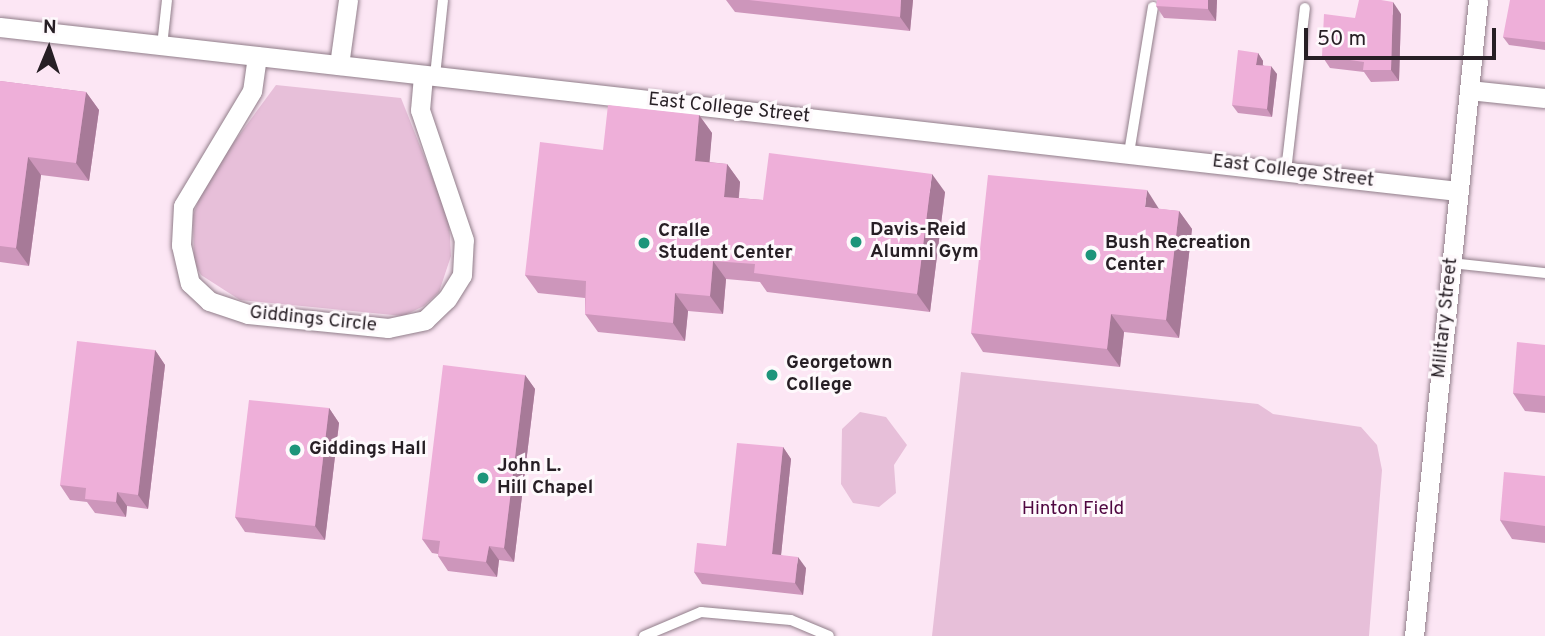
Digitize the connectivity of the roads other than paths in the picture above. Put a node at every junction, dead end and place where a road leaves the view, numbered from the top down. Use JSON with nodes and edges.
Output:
{"nodes":[{"id":1,"x":167,"y":0,"type":"edge"},
{"id":2,"x":348,"y":0,"type":"edge"},
{"id":3,"x":443,"y":0,"type":"edge"},
{"id":4,"x":1478,"y":0,"type":"edge"},
{"id":5,"x":1153,"y":8,"type":"dead end"},
{"id":6,"x":1306,"y":8,"type":"dead end"},
{"id":7,"x":0,"y":27,"type":"edge"},
{"id":8,"x":162,"y":46,"type":"junction"},
{"id":9,"x":257,"y":56,"type":"junction"},
{"id":10,"x":339,"y":65,"type":"junction"},
{"id":11,"x":429,"y":75,"type":"junction"},
{"id":12,"x":1469,"y":90,"type":"junction"},
{"id":13,"x":1545,"y":98,"type":"edge"},
{"id":14,"x":1129,"y":153,"type":"junction"},
{"id":15,"x":1286,"y":171,"type":"junction"},
{"id":16,"x":1458,"y":191,"type":"junction"},
{"id":17,"x":1451,"y":263,"type":"junction"},
{"id":18,"x":1545,"y":274,"type":"edge"},
{"id":19,"x":644,"y":636,"type":"edge"},
{"id":20,"x":829,"y":636,"type":"edge"},
{"id":21,"x":1414,"y":636,"type":"edge"}],
"edges":[{"from":1,"to":8,"type":"lane"},
{"from":2,"to":10,"type":"street"},
{"from":3,"to":11,"type":"lane"},
{"from":4,"to":12,"type":"street","name":"Military Street"},
{"from":5,"to":14,"type":"lane"},
{"from":6,"to":15,"type":"lane"},
{"from":7,"to":8,"type":"street","name":"East College Street"},
{"from":8,"to":9,"type":"street","name":"East College Street"},
{"from":9,"to":10,"type":"street","name":"East College Street"},
{"from":9,"to":11,"type":"street","name":"Giddings Circle"},
{"from":10,"to":11,"type":"street","name":"East College Street"},
{"from":11,"to":14,"type":"street","name":"East College Street"},
{"from":12,"to":13,"type":"street"},
{"from":12,"to":16,"type":"street","name":"Military Street"},
{"from":14,"to":15,"type":"street","name":"East College Street"},
{"from":15,"to":16,"type":"street","name":"East College Street"},
{"from":16,"to":17,"type":"street","name":"Military Street"},
{"from":17,"to":18,"type":"lane"},
{"from":17,"to":21,"type":"street","name":"Military Street"},
{"from":19,"to":20,"type":"lane"}]}
